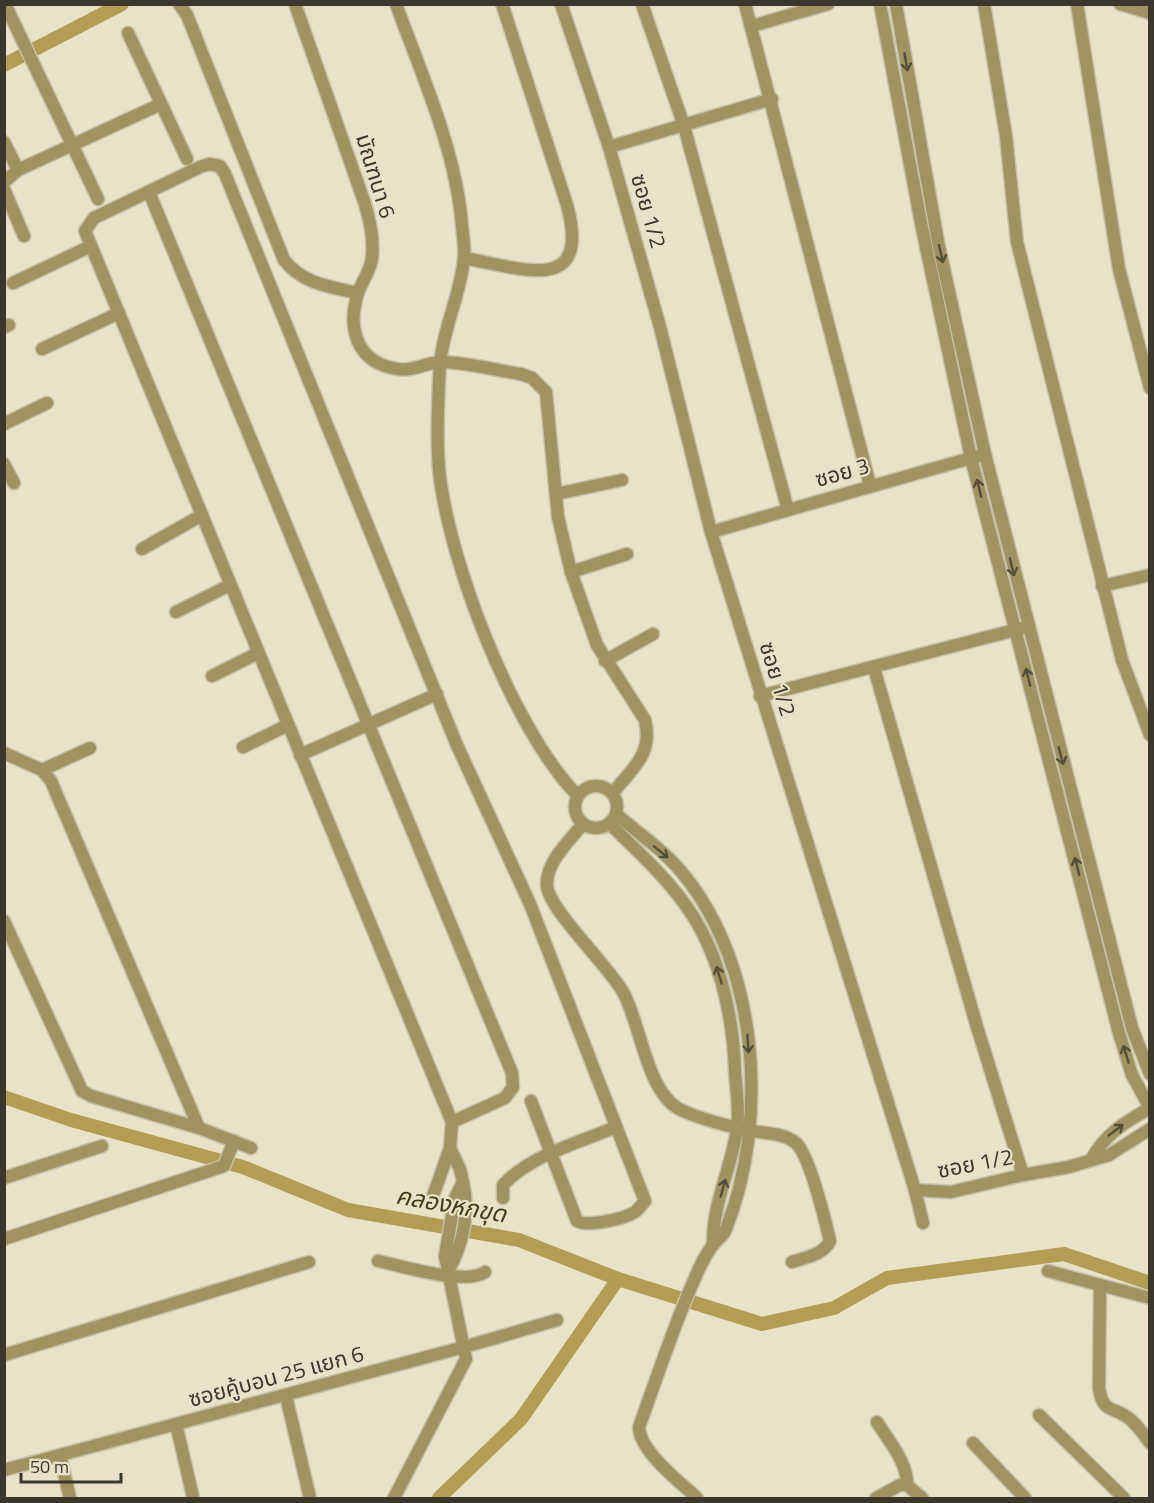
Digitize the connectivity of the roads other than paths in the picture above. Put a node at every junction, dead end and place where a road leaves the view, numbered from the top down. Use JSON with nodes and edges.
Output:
{"nodes":[{"id":1,"x":5,"y":4,"type":"edge"},
{"id":2,"x":179,"y":4,"type":"edge"},
{"id":3,"x":295,"y":4,"type":"edge"},
{"id":4,"x":396,"y":4,"type":"edge"},
{"id":5,"x":502,"y":4,"type":"edge"},
{"id":6,"x":561,"y":4,"type":"edge"},
{"id":7,"x":642,"y":4,"type":"edge"},
{"id":8,"x":745,"y":4,"type":"edge"},
{"id":9,"x":828,"y":4,"type":"edge"},
{"id":10,"x":880,"y":4,"type":"edge"},
{"id":11,"x":896,"y":4,"type":"edge"},
{"id":12,"x":984,"y":4,"type":"edge"},
{"id":13,"x":1077,"y":4,"type":"edge"},
{"id":14,"x":1120,"y":4,"type":"edge"},
{"id":15,"x":1149,"y":13,"type":"edge"},
{"id":16,"x":752,"y":26,"type":"junction"},
{"id":17,"x":128,"y":33,"type":"dead end"},
{"id":18,"x":772,"y":99,"type":"junction"},
{"id":19,"x":161,"y":104,"type":"junction"},
{"id":20,"x":684,"y":126,"type":"junction"},
{"id":21,"x":4,"y":142,"type":"edge"},
{"id":22,"x":72,"y":144,"type":"junction"},
{"id":23,"x":609,"y":147,"type":"junction"},
{"id":24,"x":187,"y":159,"type":"dead end"},
{"id":25,"x":18,"y":170,"type":"junction"},
{"id":26,"x":4,"y":182,"type":"edge"},
{"id":27,"x":4,"y":189,"type":"edge"},
{"id":28,"x":149,"y":192,"type":"junction"},
{"id":29,"x":98,"y":199,"type":"dead end"},
{"id":30,"x":24,"y":236,"type":"dead end"},
{"id":31,"x":91,"y":246,"type":"junction"},
{"id":32,"x":464,"y":258,"type":"junction"},
{"id":33,"x":13,"y":283,"type":"dead end"},
{"id":34,"x":358,"y":293,"type":"junction"},
{"id":35,"x":118,"y":313,"type":"junction"},
{"id":36,"x":42,"y":349,"type":"dead end"},
{"id":37,"x":441,"y":361,"type":"junction"},
{"id":38,"x":1149,"y":388,"type":"edge"},
{"id":39,"x":47,"y":403,"type":"dead end"},
{"id":40,"x":4,"y":424,"type":"edge"},
{"id":41,"x":985,"y":454,"type":"junction"},
{"id":42,"x":971,"y":458,"type":"junction"},
{"id":43,"x":4,"y":464,"type":"edge"},
{"id":44,"x":622,"y":480,"type":"dead end"},
{"id":45,"x":14,"y":483,"type":"dead end"},
{"id":46,"x":870,"y":485,"type":"junction"},
{"id":47,"x":556,"y":494,"type":"junction"},
{"id":48,"x":788,"y":510,"type":"junction"},
{"id":49,"x":202,"y":515,"type":"junction"},
{"id":50,"x":711,"y":532,"type":"junction"},
{"id":51,"x":142,"y":549,"type":"dead end"},
{"id":52,"x":627,"y":554,"type":"dead end"},
{"id":53,"x":571,"y":572,"type":"junction"},
{"id":54,"x":1149,"y":575,"type":"edge"},
{"id":55,"x":231,"y":585,"type":"junction"},
{"id":56,"x":1102,"y":586,"type":"junction"},
{"id":57,"x":176,"y":612,"type":"dead end"},
{"id":58,"x":1022,"y":629,"type":"junction"},
{"id":59,"x":653,"y":634,"type":"dead end"},
{"id":60,"x":258,"y":653,"type":"junction"},
{"id":61,"x":605,"y":661,"type":"junction"},
{"id":62,"x":874,"y":668,"type":"junction"},
{"id":63,"x":212,"y":676,"type":"dead end"},
{"id":64,"x":436,"y":694,"type":"junction"},
{"id":65,"x":760,"y":696,"type":"junction"},
{"id":66,"x":369,"y":724,"type":"junction"},
{"id":67,"x":288,"y":725,"type":"junction"},
{"id":68,"x":1149,"y":735,"type":"edge"},
{"id":69,"x":243,"y":747,"type":"dead end"},
{"id":70,"x":90,"y":748,"type":"dead end"},
{"id":71,"x":4,"y":753,"type":"edge"},
{"id":72,"x":300,"y":755,"type":"junction"},
{"id":73,"x":42,"y":771,"type":"junction"},
{"id":74,"x":613,"y":793,"type":"junction"},
{"id":75,"x":577,"y":795,"type":"junction"},
{"id":76,"x":613,"y":819,"type":"junction"},
{"id":77,"x":583,"y":824,"type":"junction"},
{"id":78,"x":711,"y":915,"type":"junction"},
{"id":79,"x":4,"y":921,"type":"edge"},
{"id":80,"x":697,"y":924,"type":"junction"},
{"id":81,"x":745,"y":1015,"type":"junction"},
{"id":82,"x":730,"y":1017,"type":"junction"},
{"id":83,"x":1149,"y":1074,"type":"edge"},
{"id":84,"x":531,"y":1101,"type":"dead end"},
{"id":85,"x":1149,"y":1107,"type":"edge"},
{"id":86,"x":452,"y":1122,"type":"junction"},
{"id":87,"x":616,"y":1127,"type":"junction"},
{"id":88,"x":738,"y":1127,"type":"junction"},
{"id":89,"x":200,"y":1128,"type":"junction"},
{"id":90,"x":1149,"y":1129,"type":"edge"},
{"id":91,"x":751,"y":1131,"type":"junction"},
{"id":92,"x":102,"y":1146,"type":"dead end"},
{"id":93,"x":231,"y":1146,"type":"junction"},
{"id":94,"x":251,"y":1148,"type":"dead end"},
{"id":95,"x":450,"y":1148,"type":"junction"},
{"id":96,"x":552,"y":1153,"type":"junction"},
{"id":97,"x":1091,"y":1160,"type":"junction"},
{"id":98,"x":1023,"y":1174,"type":"junction"},
{"id":99,"x":4,"y":1178,"type":"edge"},
{"id":100,"x":463,"y":1182,"type":"junction"},
{"id":101,"x":915,"y":1190,"type":"junction"},
{"id":102,"x":433,"y":1196,"type":"dead end"},
{"id":103,"x":503,"y":1198,"type":"dead end"},
{"id":104,"x":923,"y":1223,"type":"dead end"},
{"id":105,"x":4,"y":1239,"type":"edge"},
{"id":106,"x":713,"y":1245,"type":"junction"},
{"id":107,"x":451,"y":1255,"type":"junction"},
{"id":108,"x":378,"y":1261,"type":"dead end"},
{"id":109,"x":309,"y":1262,"type":"dead end"},
{"id":110,"x":792,"y":1262,"type":"dead end"},
{"id":111,"x":1048,"y":1271,"type":"dead end"},
{"id":112,"x":485,"y":1272,"type":"dead end"},
{"id":113,"x":449,"y":1275,"type":"junction"},
{"id":114,"x":1100,"y":1285,"type":"junction"},
{"id":115,"x":1149,"y":1298,"type":"edge"},
{"id":116,"x":557,"y":1320,"type":"dead end"},
{"id":117,"x":464,"y":1347,"type":"junction"},
{"id":118,"x":4,"y":1355,"type":"edge"},
{"id":119,"x":286,"y":1396,"type":"junction"},
{"id":120,"x":1039,"y":1415,"type":"dead end"},
{"id":121,"x":877,"y":1422,"type":"dead end"},
{"id":122,"x":176,"y":1424,"type":"junction"},
{"id":123,"x":973,"y":1443,"type":"dead end"},
{"id":124,"x":1149,"y":1443,"type":"edge"},
{"id":125,"x":60,"y":1456,"type":"junction"},
{"id":126,"x":4,"y":1470,"type":"edge"},
{"id":127,"x":907,"y":1485,"type":"junction"},
{"id":128,"x":193,"y":1497,"type":"dead end"},
{"id":129,"x":70,"y":1498,"type":"edge"},
{"id":130,"x":310,"y":1498,"type":"edge"},
{"id":131,"x":394,"y":1498,"type":"edge"},
{"id":132,"x":697,"y":1498,"type":"edge"},
{"id":133,"x":876,"y":1498,"type":"edge"},
{"id":134,"x":922,"y":1498,"type":"edge"},
{"id":135,"x":1025,"y":1498,"type":"edge"},
{"id":136,"x":1124,"y":1498,"type":"edge"}],
"edges":[{"from":1,"to":22,"type":"street"},
{"from":2,"to":34,"type":"street"},
{"from":3,"to":34,"type":"street","name":"มัณฑนา 6"},
{"from":4,"to":32,"type":"street"},
{"from":5,"to":32,"type":"street"},
{"from":6,"to":23,"type":"street","name":"ซอย 1/2"},
{"from":7,"to":20,"type":"street"},
{"from":8,"to":16,"type":"street"},
{"from":9,"to":16,"type":"street"},
{"from":10,"to":42,"type":"street"},
{"from":11,"to":41,"type":"street","one_way":true},
{"from":12,"to":56,"type":"street"},
{"from":13,"to":38,"type":"street"},
{"from":14,"to":15,"type":"street"},
{"from":16,"to":18,"type":"street"},
{"from":17,"to":19,"type":"street"},
{"from":18,"to":20,"type":"street"},
{"from":18,"to":46,"type":"street"},
{"from":19,"to":22,"type":"street"},
{"from":19,"to":24,"type":"street"},
{"from":20,"to":23,"type":"street"},
{"from":20,"to":48,"type":"street"},
{"from":21,"to":25,"type":"street"},
{"from":22,"to":25,"type":"street"},
{"from":22,"to":29,"type":"street"},
{"from":23,"to":50,"type":"street","name":"ซอย 1/2"},
{"from":25,"to":26,"type":"street"},
{"from":27,"to":30,"type":"street"},
{"from":28,"to":31,"type":"street"},
{"from":28,"to":64,"type":"street"},
{"from":28,"to":66,"type":"street"},
{"from":31,"to":33,"type":"street"},
{"from":31,"to":35,"type":"street"},
{"from":32,"to":37,"type":"street"},
{"from":34,"to":37,"type":"street","name":"มัณฑนา 6"},
{"from":35,"to":36,"type":"street"},
{"from":35,"to":49,"type":"street"},
{"from":37,"to":47,"type":"street"},
{"from":37,"to":75,"type":"street"},
{"from":39,"to":40,"type":"street"},
{"from":41,"to":42,"type":"street","name":"ซอย 3"},
{"from":41,"to":58,"type":"street","one_way":true},
{"from":42,"to":46,"type":"street","name":"ซอย 3"},
{"from":58,"to":42,"type":"street","one_way":true},
{"from":43,"to":45,"type":"street"},
{"from":44,"to":47,"type":"street"},
{"from":46,"to":48,"type":"street","name":"ซอย 3"},
{"from":47,"to":53,"type":"street"},
{"from":48,"to":50,"type":"street","name":"ซอย 3"},
{"from":49,"to":51,"type":"street"},
{"from":49,"to":55,"type":"street"},
{"from":50,"to":65,"type":"street","name":"ซอย 1/2"},
{"from":52,"to":53,"type":"street"},
{"from":53,"to":61,"type":"street"},
{"from":54,"to":56,"type":"street"},
{"from":55,"to":57,"type":"street"},
{"from":55,"to":60,"type":"street"},
{"from":56,"to":68,"type":"street"},
{"from":58,"to":62,"type":"street"},
{"from":58,"to":83,"type":"street","one_way":true},
{"from":85,"to":58,"type":"street","one_way":true},
{"from":59,"to":61,"type":"street"},
{"from":60,"to":63,"type":"street"},
{"from":60,"to":67,"type":"street"},
{"from":61,"to":74,"type":"street"},
{"from":62,"to":65,"type":"street"},
{"from":62,"to":98,"type":"street"},
{"from":64,"to":66,"type":"street"},
{"from":64,"to":87,"type":"street"},
{"from":65,"to":101,"type":"street","name":"ซอย 1/2"},
{"from":66,"to":72,"type":"street"},
{"from":66,"to":86,"type":"street"},
{"from":67,"to":69,"type":"street"},
{"from":67,"to":72,"type":"street"},
{"from":70,"to":73,"type":"street"},
{"from":71,"to":73,"type":"street"},
{"from":72,"to":86,"type":"street"},
{"from":73,"to":89,"type":"street"},
{"from":74,"to":75,"type":"street"},
{"from":74,"to":76,"type":"street"},
{"from":75,"to":77,"type":"street"},
{"from":76,"to":77,"type":"street"},
{"from":76,"to":78,"type":"street","one_way":true},
{"from":76,"to":80,"type":"street"},
{"from":77,"to":88,"type":"street"},
{"from":78,"to":80,"type":"street"},
{"from":78,"to":81,"type":"street"},
{"from":79,"to":89,"type":"street"},
{"from":82,"to":80,"type":"street","one_way":true},
{"from":81,"to":82,"type":"street"},
{"from":81,"to":91,"type":"street","one_way":true},
{"from":82,"to":88,"type":"street"},
{"from":84,"to":96,"type":"street"},
{"from":97,"to":85,"type":"street","one_way":true},
{"from":86,"to":95,"type":"street"},
{"from":87,"to":96,"type":"street"},
{"from":87,"to":96,"type":"street"},
{"from":88,"to":91,"type":"street"},
{"from":106,"to":88,"type":"street","one_way":true},
{"from":89,"to":93,"type":"street"},
{"from":90,"to":97,"type":"street","name":"ซอย 1/2"},
{"from":91,"to":106,"type":"street"},
{"from":91,"to":110,"type":"street"},
{"from":92,"to":99,"type":"street"},
{"from":93,"to":94,"type":"street"},
{"from":93,"to":105,"type":"street"},
{"from":95,"to":100,"type":"street"},
{"from":95,"to":102,"type":"street"},
{"from":96,"to":103,"type":"street"},
{"from":97,"to":98,"type":"street","name":"ซอย 1/2"},
{"from":98,"to":101,"type":"street","name":"ซอย 1/2"},
{"from":100,"to":107,"type":"street"},
{"from":100,"to":107,"type":"street"},
{"from":101,"to":104,"type":"street"},
{"from":106,"to":132,"type":"street"},
{"from":107,"to":113,"type":"street"},
{"from":108,"to":113,"type":"street"},
{"from":109,"to":118,"type":"street"},
{"from":111,"to":114,"type":"street"},
{"from":112,"to":113,"type":"street"},
{"from":113,"to":117,"type":"street"},
{"from":114,"to":115,"type":"street"},
{"from":114,"to":124,"type":"street"},
{"from":116,"to":117,"type":"street","name":"ซอยคู้บอน 25 แยก 6"},
{"from":117,"to":119,"type":"street","name":"ซอยคู้บอน 25 แยก 6"},
{"from":117,"to":131,"type":"street"},
{"from":119,"to":122,"type":"street","name":"ซอยคู้บอน 25 แยก 6"},
{"from":119,"to":130,"type":"street"},
{"from":120,"to":136,"type":"street"},
{"from":121,"to":127,"type":"street"},
{"from":122,"to":125,"type":"street","name":"ซอยคู้บอน 25 แยก 6"},
{"from":122,"to":128,"type":"street"},
{"from":123,"to":135,"type":"street"},
{"from":125,"to":126,"type":"street","name":"ซอยคู้บอน 25 แยก 6"},
{"from":125,"to":129,"type":"street"},
{"from":127,"to":133,"type":"street"},
{"from":127,"to":134,"type":"street"}]}
